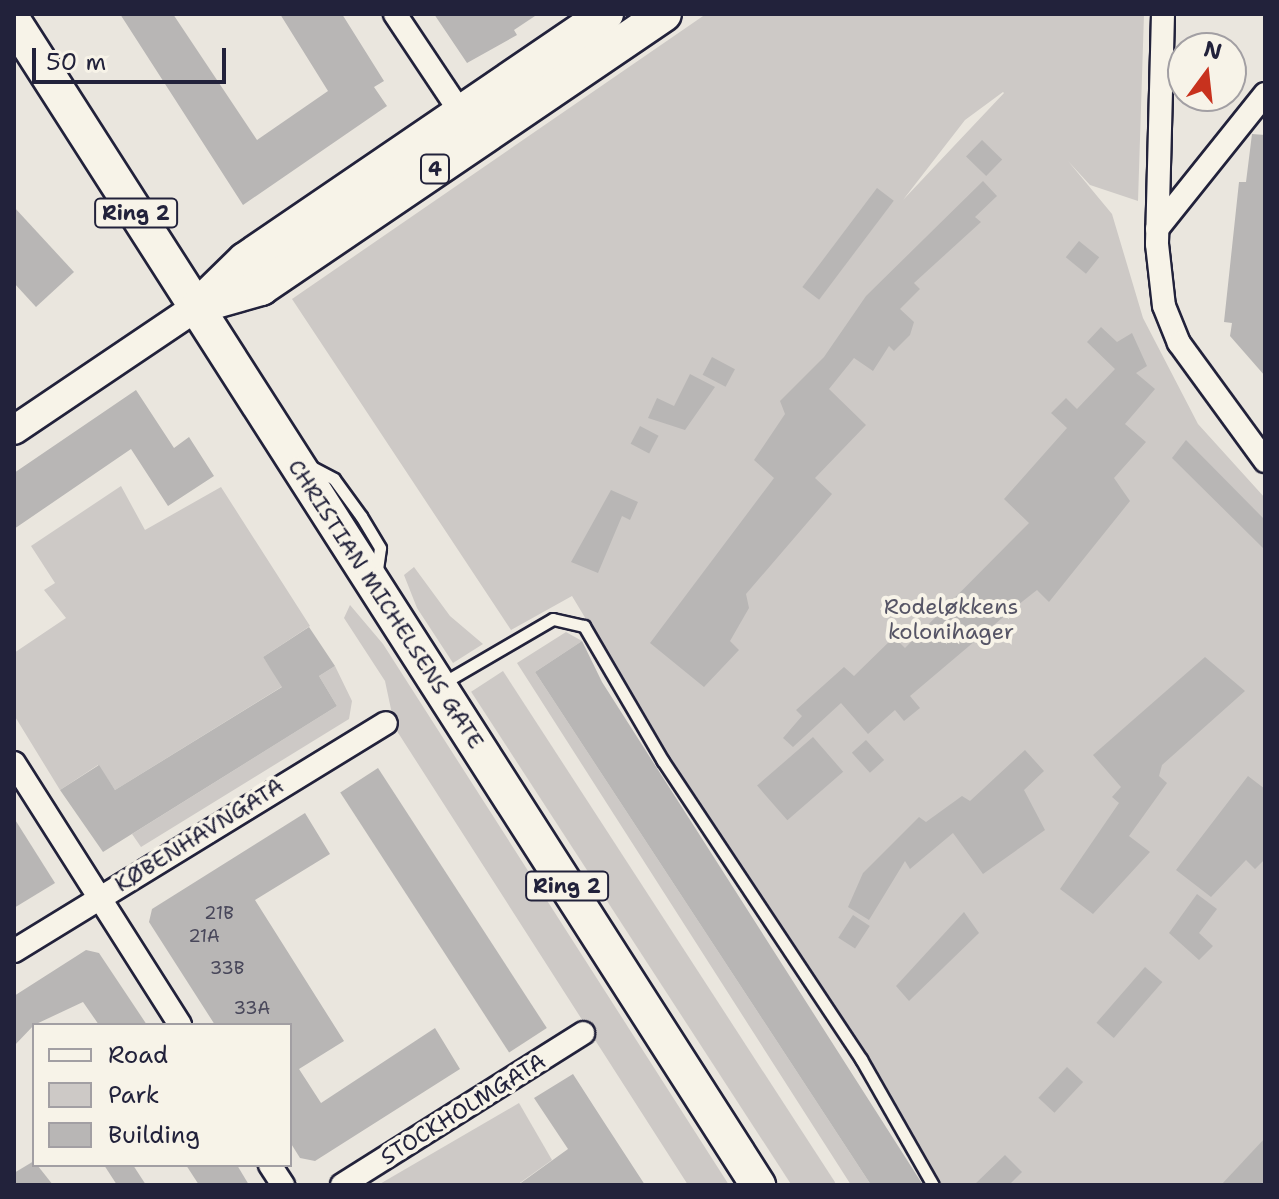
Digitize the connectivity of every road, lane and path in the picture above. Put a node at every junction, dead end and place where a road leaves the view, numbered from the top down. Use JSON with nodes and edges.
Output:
{"nodes":[{"id":1,"x":395,"y":14,"type":"edge"},
{"id":2,"x":606,"y":14,"type":"edge"},
{"id":3,"x":664,"y":14,"type":"edge"},
{"id":4,"x":1163,"y":14,"type":"edge"},
{"id":5,"x":14,"y":22,"type":"edge"},
{"id":6,"x":1265,"y":94,"type":"edge"},
{"id":7,"x":461,"y":113,"type":"junction"},
{"id":8,"x":1157,"y":229,"type":"junction"},
{"id":9,"x":198,"y":306,"type":"junction"},
{"id":10,"x":14,"y":430,"type":"edge"},
{"id":11,"x":1265,"y":461,"type":"edge"},
{"id":12,"x":439,"y":686,"type":"junction"},
{"id":13,"x":386,"y":723,"type":"dead end"},
{"id":14,"x":14,"y":763,"type":"edge"},
{"id":15,"x":99,"y":898,"type":"junction"},
{"id":16,"x":14,"y":951,"type":"edge"},
{"id":17,"x":179,"y":1023,"type":"edge"},
{"id":18,"x":583,"y":1033,"type":"dead end"},
{"id":19,"x":271,"y":1167,"type":"edge"},
{"id":20,"x":283,"y":1185,"type":"edge"},
{"id":21,"x":342,"y":1185,"type":"edge"},
{"id":22,"x":758,"y":1185,"type":"edge"},
{"id":23,"x":933,"y":1185,"type":"edge"}],
"edges":[{"from":1,"to":7,"type":"street"},
{"from":2,"to":7,"type":"main road","number":"4"},
{"from":3,"to":9,"type":"main road","number":"4"},
{"from":4,"to":8,"type":"street"},
{"from":5,"to":9,"type":"main road","name":"CHRISTIAN MICHELSENS GATE","number":"Ring 2"},
{"from":6,"to":8,"type":"street"},
{"from":7,"to":9,"type":"main road","number":"4"},
{"from":8,"to":11,"type":"street"},
{"from":9,"to":10,"type":"street"},
{"from":9,"to":12,"type":"main road","name":"CHRISTIAN MICHELSENS GATE","number":"Ring 2"},
{"from":12,"to":22,"type":"main road","name":"CHRISTIAN MICHELSENS GATE","number":"Ring 2"},
{"from":12,"to":23,"type":"lane"},
{"from":13,"to":15,"type":"street","name":"KØBENHAVNGATA"},
{"from":14,"to":15,"type":"street"},
{"from":15,"to":16,"type":"street","name":"KØBENHAVNGATA"},
{"from":15,"to":17,"type":"street"},
{"from":18,"to":21,"type":"street","name":"STOCKHOLMGATA"},
{"from":19,"to":20,"type":"street"}]}
